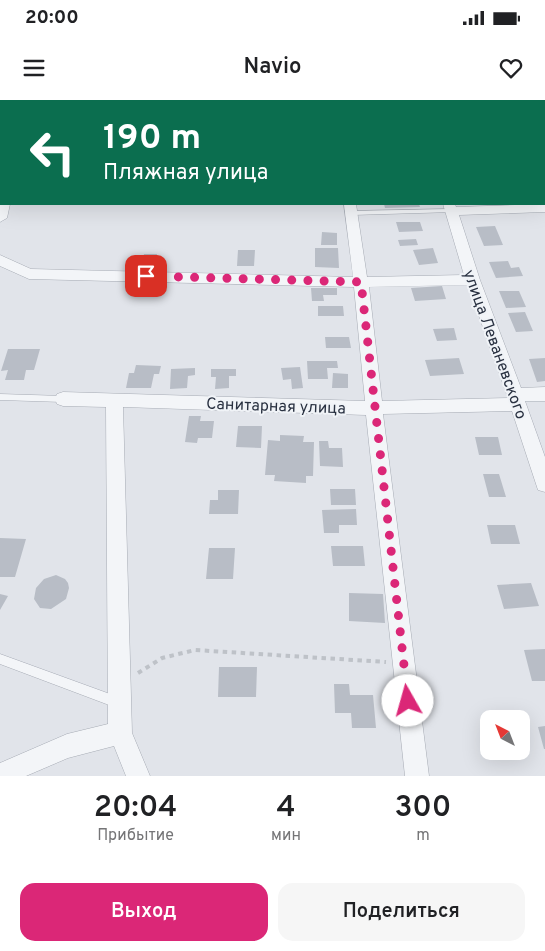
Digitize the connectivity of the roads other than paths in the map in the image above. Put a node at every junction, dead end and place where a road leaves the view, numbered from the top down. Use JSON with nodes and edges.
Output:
{"nodes":[{"id":1,"x":4,"y":205,"type":"edge"},
{"id":2,"x":450,"y":207,"type":"edge"},
{"id":3,"x":351,"y":208,"type":"edge"},
{"id":4,"x":545,"y":208,"type":"edge"},
{"id":5,"x":0,"y":218,"type":"edge"},
{"id":6,"x":0,"y":260,"type":"edge"},
{"id":7,"x":473,"y":280,"type":"junction"},
{"id":8,"x":361,"y":282,"type":"junction"},
{"id":9,"x":545,"y":394,"type":"edge"},
{"id":10,"x":0,"y":397,"type":"edge"},
{"id":11,"x":63,"y":399,"type":"joint"},
{"id":12,"x":517,"y":399,"type":"junction"},
{"id":13,"x":114,"y":401,"type":"junction"},
{"id":14,"x":374,"y":408,"type":"junction"},
{"id":15,"x":545,"y":484,"type":"edge"},
{"id":16,"x":0,"y":659,"type":"edge"},
{"id":17,"x":119,"y":693,"type":"junction"},
{"id":18,"x":120,"y":733,"type":"junction"},
{"id":19,"x":0,"y":775,"type":"edge"},
{"id":20,"x":138,"y":776,"type":"edge"},
{"id":21,"x":417,"y":776,"type":"edge"}],
"edges":[{"from":1,"to":5,"type":"street"},
{"from":2,"to":3,"type":"lane"},
{"from":2,"to":4,"type":"street"},
{"from":2,"to":7,"type":"street","name":"улица Леваневского"},
{"from":3,"to":8,"type":"street"},
{"from":6,"to":8,"type":"street"},
{"from":7,"to":8,"type":"street"},
{"from":7,"to":12,"type":"street","name":"улица Леваневского"},
{"from":8,"to":14,"type":"street"},
{"from":9,"to":12,"type":"street","name":"Санитарная улица"},
{"from":10,"to":11,"type":"lane"},
{"from":11,"to":13,"type":"street","name":"Санитарная улица"},
{"from":12,"to":14,"type":"street","name":"Санитарная улица"},
{"from":12,"to":15,"type":"street","name":"улица Леваневского"},
{"from":13,"to":14,"type":"street","name":"Санитарная улица"},
{"from":13,"to":17,"type":"street"},
{"from":14,"to":21,"type":"street"},
{"from":16,"to":17,"type":"lane"},
{"from":17,"to":18,"type":"street"},
{"from":18,"to":19,"type":"street"},
{"from":18,"to":20,"type":"street"}]}
